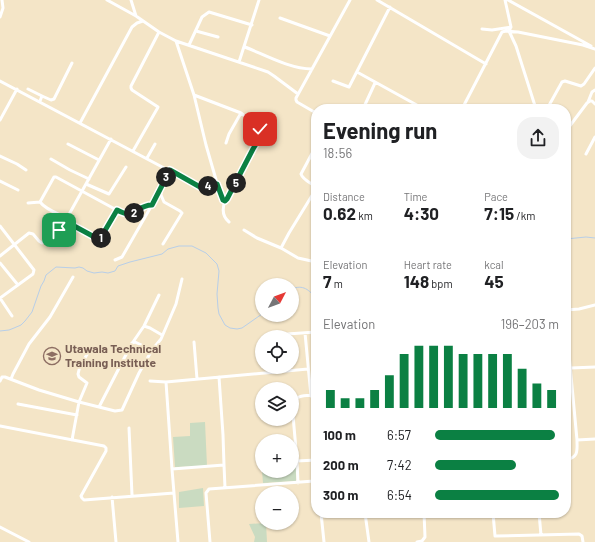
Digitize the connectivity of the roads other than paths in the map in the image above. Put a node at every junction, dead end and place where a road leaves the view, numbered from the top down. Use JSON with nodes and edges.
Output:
{"nodes":[{"id":1,"x":2,"y":0,"type":"edge"},
{"id":2,"x":107,"y":0,"type":"edge"},
{"id":3,"x":131,"y":0,"type":"edge"},
{"id":4,"x":259,"y":0,"type":"edge"},
{"id":5,"x":350,"y":0,"type":"edge"},
{"id":6,"x":377,"y":0,"type":"edge"},
{"id":7,"x":505,"y":0,"type":"edge"},
{"id":8,"x":508,"y":0,"type":"edge"},
{"id":9,"x":390,"y":7,"type":"junction"},
{"id":10,"x":136,"y":16,"type":"junction"},
{"id":11,"x":0,"y":17,"type":"edge"},
{"id":12,"x":280,"y":18,"type":"dead end"},
{"id":13,"x":143,"y":21,"type":"junction"},
{"id":14,"x":252,"y":25,"type":"junction"},
{"id":15,"x":511,"y":27,"type":"junction"},
{"id":16,"x":482,"y":29,"type":"dead end"},
{"id":17,"x":196,"y":30,"type":"junction"},
{"id":18,"x":509,"y":31,"type":"junction"},
{"id":19,"x":159,"y":32,"type":"junction"},
{"id":20,"x":330,"y":36,"type":"junction"},
{"id":21,"x":218,"y":37,"type":"dead end"},
{"id":22,"x":176,"y":40,"type":"junction"},
{"id":23,"x":189,"y":45,"type":"junction"},
{"id":24,"x":245,"y":47,"type":"junction"},
{"id":25,"x":595,"y":49,"type":"edge"},
{"id":26,"x":239,"y":62,"type":"junction"},
{"id":27,"x":72,"y":63,"type":"dead end"},
{"id":28,"x":486,"y":64,"type":"junction"},
{"id":29,"x":312,"y":68,"type":"junction"},
{"id":30,"x":595,"y":68,"type":"edge"},
{"id":31,"x":357,"y":72,"type":"junction"},
{"id":32,"x":0,"y":80,"type":"edge"},
{"id":33,"x":333,"y":81,"type":"dead end"},
{"id":34,"x":375,"y":83,"type":"junction"},
{"id":35,"x":16,"y":89,"type":"junction"},
{"id":36,"x":28,"y":89,"type":"dead end"},
{"id":37,"x":595,"y":90,"type":"edge"},
{"id":38,"x":298,"y":94,"type":"junction"},
{"id":39,"x":194,"y":95,"type":"junction"},
{"id":40,"x":42,"y":96,"type":"junction"},
{"id":41,"x":40,"y":101,"type":"junction"},
{"id":42,"x":587,"y":103,"type":"junction"},
{"id":43,"x":365,"y":104,"type":"edge"},
{"id":44,"x":415,"y":104,"type":"edge"},
{"id":45,"x":465,"y":104,"type":"edge"},
{"id":46,"x":535,"y":104,"type":"edge"},
{"id":47,"x":550,"y":104,"type":"edge"},
{"id":48,"x":595,"y":104,"type":"edge"},
{"id":49,"x":311,"y":110,"type":"edge"},
{"id":50,"x":241,"y":113,"type":"junction"},
{"id":51,"x":0,"y":120,"type":"edge"},
{"id":52,"x":80,"y":123,"type":"junction"},
{"id":53,"x":571,"y":124,"type":"edge"},
{"id":54,"x":595,"y":138,"type":"edge"},
{"id":55,"x":111,"y":139,"type":"junction"},
{"id":56,"x":226,"y":143,"type":"dead end"},
{"id":57,"x":68,"y":144,"type":"dead end"},
{"id":58,"x":155,"y":144,"type":"dead end"},
{"id":59,"x":133,"y":151,"type":"junction"},
{"id":60,"x":586,"y":154,"type":"dead end"},
{"id":61,"x":0,"y":156,"type":"edge"},
{"id":62,"x":310,"y":157,"type":"edge"},
{"id":63,"x":147,"y":158,"type":"junction"},
{"id":64,"x":51,"y":159,"type":"dead end"},
{"id":65,"x":99,"y":160,"type":"junction"},
{"id":66,"x":126,"y":166,"type":"dead end"},
{"id":67,"x":26,"y":170,"type":"dead end"},
{"id":68,"x":170,"y":170,"type":"junction"},
{"id":69,"x":89,"y":178,"type":"junction"},
{"id":70,"x":0,"y":181,"type":"edge"},
{"id":71,"x":86,"y":184,"type":"junction"},
{"id":72,"x":217,"y":184,"type":"junction"},
{"id":73,"x":311,"y":184,"type":"edge"},
{"id":74,"x":161,"y":188,"type":"junction"},
{"id":75,"x":18,"y":190,"type":"dead end"},
{"id":76,"x":82,"y":191,"type":"junction"},
{"id":77,"x":311,"y":196,"type":"edge"},
{"id":78,"x":225,"y":201,"type":"junction"},
{"id":79,"x":40,"y":202,"type":"junction"},
{"id":80,"x":28,"y":203,"type":"dead end"},
{"id":81,"x":152,"y":205,"type":"junction"},
{"id":82,"x":117,"y":210,"type":"junction"},
{"id":83,"x":66,"y":220,"type":"junction"},
{"id":84,"x":229,"y":222,"type":"dead end"},
{"id":85,"x":0,"y":226,"type":"edge"},
{"id":86,"x":244,"y":230,"type":"dead end"},
{"id":87,"x":163,"y":244,"type":"dead end"},
{"id":88,"x":15,"y":245,"type":"junction"},
{"id":89,"x":281,"y":248,"type":"junction"},
{"id":90,"x":0,"y":256,"type":"edge"},
{"id":91,"x":114,"y":260,"type":"dead end"},
{"id":92,"x":311,"y":261,"type":"edge"},
{"id":93,"x":0,"y":263,"type":"edge"},
{"id":94,"x":72,"y":277,"type":"dead end"},
{"id":95,"x":182,"y":279,"type":"dead end"},
{"id":96,"x":18,"y":285,"type":"junction"},
{"id":97,"x":159,"y":295,"type":"dead end"},
{"id":98,"x":595,"y":305,"type":"edge"},
{"id":99,"x":571,"y":309,"type":"edge"},
{"id":100,"x":12,"y":316,"type":"dead end"},
{"id":101,"x":144,"y":326,"type":"junction"},
{"id":102,"x":311,"y":332,"type":"edge"},
{"id":103,"x":299,"y":333,"type":"edge"},
{"id":104,"x":305,"y":333,"type":"junction"},
{"id":105,"x":162,"y":335,"type":"junction"},
{"id":106,"x":133,"y":342,"type":"junction"},
{"id":107,"x":194,"y":342,"type":"dead end"},
{"id":108,"x":91,"y":348,"type":"dead end"},
{"id":109,"x":152,"y":350,"type":"junction"},
{"id":110,"x":595,"y":367,"type":"edge"},
{"id":111,"x":571,"y":368,"type":"joint"},
{"id":112,"x":308,"y":369,"type":"junction"},
{"id":113,"x":219,"y":377,"type":"junction"},
{"id":114,"x":11,"y":379,"type":"junction"},
{"id":115,"x":197,"y":379,"type":"junction"},
{"id":116,"x":0,"y":381,"type":"edge"},
{"id":117,"x":150,"y":382,"type":"dead end"},
{"id":118,"x":166,"y":382,"type":"junction"},
{"id":119,"x":311,"y":396,"type":"joint"},
{"id":120,"x":79,"y":402,"type":"junction"},
{"id":121,"x":18,"y":404,"type":"dead end"},
{"id":122,"x":99,"y":407,"type":"junction"},
{"id":123,"x":77,"y":415,"type":"junction"},
{"id":124,"x":0,"y":426,"type":"edge"},
{"id":125,"x":129,"y":428,"type":"dead end"},
{"id":126,"x":295,"y":434,"type":"edge"},
{"id":127,"x":595,"y":439,"type":"edge"},
{"id":128,"x":72,"y":440,"type":"junction"},
{"id":129,"x":577,"y":440,"type":"junction"},
{"id":130,"x":571,"y":459,"type":"edge"},
{"id":131,"x":311,"y":460,"type":"edge"},
{"id":132,"x":299,"y":461,"type":"edge"},
{"id":133,"x":224,"y":465,"type":"junction"},
{"id":134,"x":172,"y":469,"type":"junction"},
{"id":135,"x":298,"y":478,"type":"edge"},
{"id":136,"x":311,"y":482,"type":"edge"},
{"id":137,"x":298,"y":483,"type":"junction"},
{"id":138,"x":225,"y":488,"type":"junction"},
{"id":139,"x":174,"y":493,"type":"junction"},
{"id":140,"x":132,"y":496,"type":"junction"},
{"id":141,"x":112,"y":497,"type":"junction"},
{"id":142,"x":322,"y":518,"type":"edge"},
{"id":143,"x":366,"y":518,"type":"edge"},
{"id":144,"x":424,"y":518,"type":"edge"},
{"id":145,"x":493,"y":518,"type":"edge"},
{"id":146,"x":540,"y":518,"type":"edge"},
{"id":147,"x":0,"y":527,"type":"edge"},
{"id":148,"x":541,"y":535,"type":"junction"},
{"id":149,"x":495,"y":536,"type":"junction"},
{"id":150,"x":29,"y":542,"type":"edge"},
{"id":151,"x":116,"y":542,"type":"edge"},
{"id":152,"x":178,"y":542,"type":"edge"},
{"id":153,"x":210,"y":542,"type":"edge"},
{"id":154,"x":324,"y":542,"type":"edge"},
{"id":155,"x":369,"y":542,"type":"edge"},
{"id":156,"x":417,"y":542,"type":"edge"},
{"id":157,"x":494,"y":542,"type":"edge"},
{"id":158,"x":583,"y":542,"type":"edge"}],
"edges":[{"from":1,"to":11,"type":"street"},
{"from":2,"to":10,"type":"street"},
{"from":3,"to":10,"type":"street"},
{"from":4,"to":14,"type":"street"},
{"from":5,"to":20,"type":"street"},
{"from":6,"to":9,"type":"street"},
{"from":7,"to":15,"type":"street"},
{"from":8,"to":25,"type":"street"},
{"from":9,"to":28,"type":"street"},
{"from":9,"to":31,"type":"street"},
{"from":10,"to":13,"type":"street"},
{"from":12,"to":20,"type":"street"},
{"from":13,"to":19,"type":"street"},
{"from":13,"to":52,"type":"street"},
{"from":14,"to":17,"type":"street"},
{"from":14,"to":24,"type":"street"},
{"from":15,"to":16,"type":"street"},
{"from":15,"to":18,"type":"street"},
{"from":17,"to":21,"type":"street"},
{"from":17,"to":23,"type":"street"},
{"from":18,"to":25,"type":"street"},
{"from":18,"to":28,"type":"street"},
{"from":18,"to":46,"type":"street"},
{"from":19,"to":22,"type":"street"},
{"from":19,"to":59,"type":"street"},
{"from":20,"to":29,"type":"street"},
{"from":22,"to":23,"type":"street"},
{"from":22,"to":39,"type":"street"},
{"from":23,"to":26,"type":"street"},
{"from":24,"to":26,"type":"street"},
{"from":24,"to":29,"type":"street"},
{"from":26,"to":38,"type":"street"},
{"from":27,"to":40,"type":"street"},
{"from":28,"to":45,"type":"street"},
{"from":29,"to":38,"type":"street"},
{"from":30,"to":47,"type":"street"},
{"from":31,"to":33,"type":"street"},
{"from":31,"to":34,"type":"street"},
{"from":32,"to":35,"type":"street"},
{"from":34,"to":43,"type":"street"},
{"from":34,"to":44,"type":"street"},
{"from":35,"to":41,"type":"street"},
{"from":35,"to":51,"type":"street"},
{"from":36,"to":40,"type":"street"},
{"from":37,"to":42,"type":"street"},
{"from":38,"to":49,"type":"street"},
{"from":39,"to":50,"type":"street"},
{"from":39,"to":72,"type":"street"},
{"from":40,"to":41,"type":"street"},
{"from":41,"to":52,"type":"street"},
{"from":42,"to":48,"type":"street"},
{"from":42,"to":53,"type":"street"},
{"from":50,"to":56,"type":"street"},
{"from":50,"to":78,"type":"street"},
{"from":52,"to":55,"type":"street"},
{"from":54,"to":60,"type":"street"},
{"from":55,"to":59,"type":"street"},
{"from":55,"to":65,"type":"street"},
{"from":57,"to":65,"type":"street"},
{"from":58,"to":63,"type":"street"},
{"from":59,"to":63,"type":"street"},
{"from":61,"to":67,"type":"street"},
{"from":62,"to":73,"type":"street"},
{"from":63,"to":68,"type":"street"},
{"from":64,"to":69,"type":"street"},
{"from":65,"to":69,"type":"street"},
{"from":66,"to":71,"type":"street"},
{"from":68,"to":72,"type":"street"},
{"from":68,"to":74,"type":"street"},
{"from":69,"to":71,"type":"street"},
{"from":70,"to":75,"type":"street"},
{"from":71,"to":76,"type":"street"},
{"from":72,"to":78,"type":"street"},
{"from":74,"to":81,"type":"street"},
{"from":74,"to":87,"type":"street"},
{"from":76,"to":79,"type":"street"},
{"from":76,"to":82,"type":"street"},
{"from":76,"to":83,"type":"street"},
{"from":77,"to":89,"type":"street"},
{"from":78,"to":84,"type":"street"},
{"from":79,"to":80,"type":"street"},
{"from":79,"to":83,"type":"street"},
{"from":81,"to":82,"type":"street"},
{"from":81,"to":91,"type":"street"},
{"from":82,"to":83,"type":"street"},
{"from":83,"to":88,"type":"street"},
{"from":85,"to":88,"type":"street"},
{"from":86,"to":89,"type":"street"},
{"from":88,"to":90,"type":"street"},
{"from":88,"to":96,"type":"street"},
{"from":89,"to":92,"type":"street"},
{"from":93,"to":96,"type":"street"},
{"from":94,"to":114,"type":"street"},
{"from":95,"to":105,"type":"street"},
{"from":96,"to":100,"type":"street"},
{"from":97,"to":101,"type":"street"},
{"from":98,"to":99,"type":"street"},
{"from":101,"to":105,"type":"street"},
{"from":101,"to":106,"type":"street"},
{"from":102,"to":104,"type":"street"},
{"from":103,"to":104,"type":"street"},
{"from":104,"to":112,"type":"street"},
{"from":105,"to":109,"type":"street"},
{"from":106,"to":109,"type":"street"},
{"from":106,"to":122,"type":"street"},
{"from":107,"to":115,"type":"street"},
{"from":108,"to":120,"type":"street"},
{"from":109,"to":122,"type":"street"},
{"from":110,"to":111,"type":"street"},
{"from":111,"to":129,"type":"street"},
{"from":112,"to":113,"type":"street"},
{"from":112,"to":119,"type":"street"},
{"from":113,"to":115,"type":"street"},
{"from":113,"to":133,"type":"street"},
{"from":114,"to":116,"type":"street"},
{"from":114,"to":120,"type":"street"},
{"from":115,"to":118,"type":"street"},
{"from":117,"to":118,"type":"street"},
{"from":118,"to":134,"type":"street"},
{"from":119,"to":126,"type":"street"},
{"from":120,"to":122,"type":"street"},
{"from":120,"to":123,"type":"street"},
{"from":121,"to":123,"type":"street"},
{"from":123,"to":128,"type":"street"},
{"from":124,"to":128,"type":"street"},
{"from":125,"to":140,"type":"street"},
{"from":127,"to":129,"type":"street"},
{"from":128,"to":141,"type":"street"},
{"from":129,"to":130,"type":"street"},
{"from":131,"to":132,"type":"street"},
{"from":133,"to":134,"type":"street"},
{"from":133,"to":138,"type":"street"},
{"from":134,"to":139,"type":"street"},
{"from":135,"to":137,"type":"street"},
{"from":136,"to":137,"type":"street"},
{"from":137,"to":138,"type":"street"},
{"from":138,"to":153,"type":"street"},
{"from":139,"to":140,"type":"street"},
{"from":139,"to":152,"type":"street"},
{"from":140,"to":141,"type":"street"},
{"from":141,"to":151,"type":"street"},
{"from":142,"to":154,"type":"street"},
{"from":143,"to":155,"type":"street"},
{"from":144,"to":156,"type":"street"},
{"from":145,"to":149,"type":"street"},
{"from":146,"to":148,"type":"street"},
{"from":147,"to":150,"type":"street"},
{"from":148,"to":149,"type":"street"},
{"from":148,"to":158,"type":"street"},
{"from":149,"to":157,"type":"street"}]}
